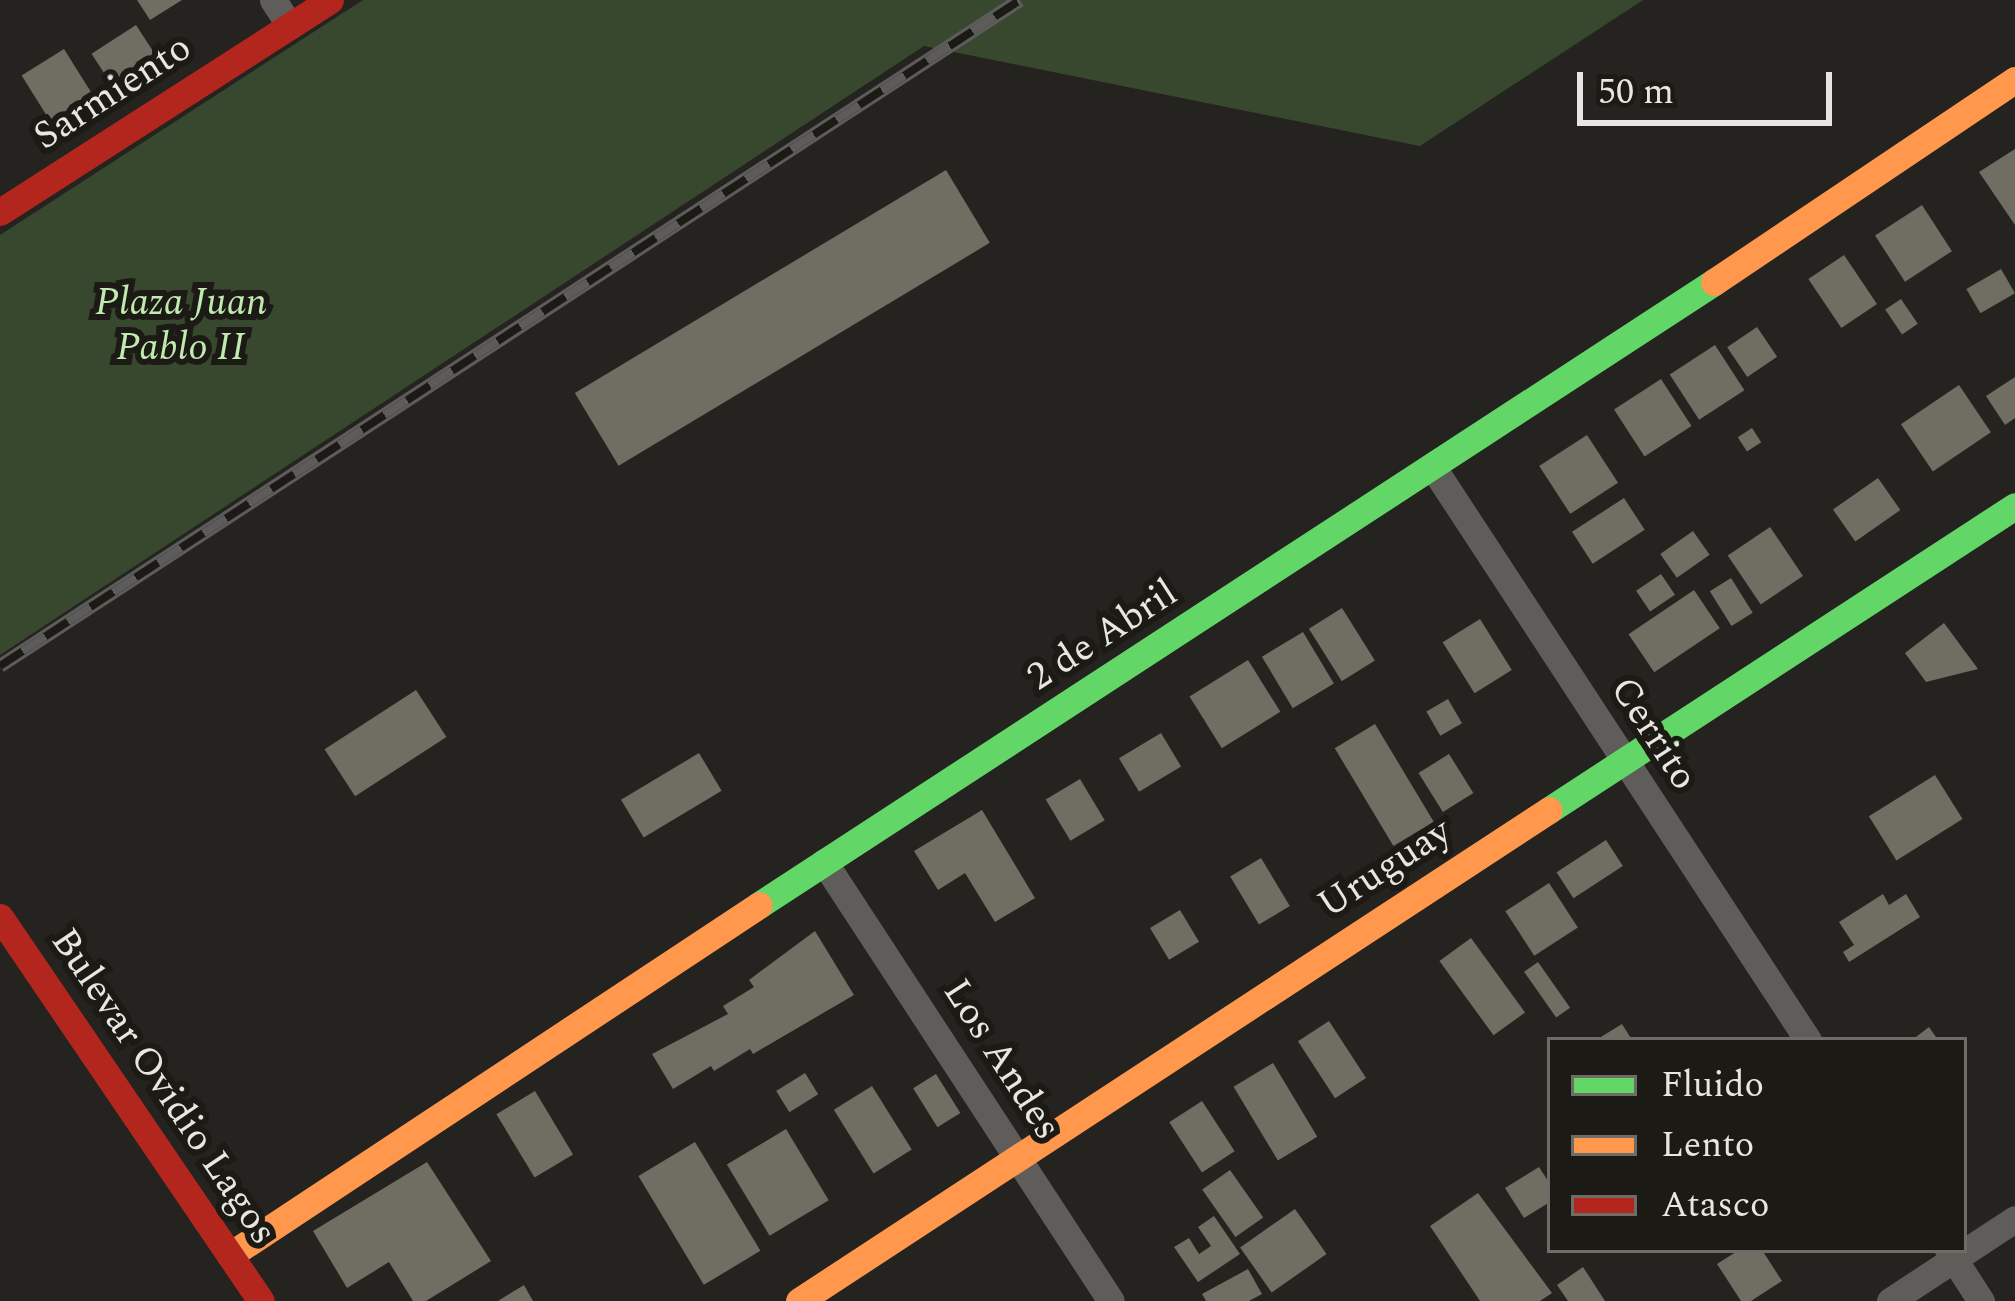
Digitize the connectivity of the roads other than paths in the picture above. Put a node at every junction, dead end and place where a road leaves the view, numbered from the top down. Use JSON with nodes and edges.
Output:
{"nodes":[{"id":1,"x":273,"y":0,"type":"edge"},
{"id":2,"x":330,"y":0,"type":"edge"},
{"id":3,"x":290,"y":26,"type":"junction"},
{"id":4,"x":2015,"y":80,"type":"edge"},
{"id":5,"x":0,"y":212,"type":"edge"},
{"id":6,"x":1435,"y":470,"type":"junction"},
{"id":7,"x":2015,"y":506,"type":"edge"},
{"id":8,"x":1622,"y":760,"type":"junction"},
{"id":9,"x":824,"y":862,"type":"junction"},
{"id":10,"x":0,"y":917,"type":"edge"},
{"id":11,"x":1806,"y":1037,"type":"edge"},
{"id":12,"x":1018,"y":1157,"type":"junction"},
{"id":13,"x":2015,"y":1219,"type":"edge"},
{"id":14,"x":1967,"y":1245,"type":"edge"},
{"id":15,"x":1951,"y":1254,"type":"edge"},
{"id":16,"x":230,"y":1255,"type":"junction"},
{"id":17,"x":261,"y":1301,"type":"edge"},
{"id":18,"x":799,"y":1301,"type":"edge"},
{"id":19,"x":1111,"y":1301,"type":"edge"},
{"id":20,"x":1890,"y":1301,"type":"edge"},
{"id":21,"x":1981,"y":1301,"type":"edge"}],
"edges":[{"from":1,"to":3,"type":"street"},
{"from":2,"to":3,"type":"main road","name":"Sarmiento"},
{"from":3,"to":5,"type":"main road","name":"Sarmiento"},
{"from":4,"to":6,"type":"main road","name":"2 de Abril"},
{"from":6,"to":8,"type":"street","name":"Cerrito"},
{"from":6,"to":9,"type":"main road","name":"2 de Abril"},
{"from":7,"to":8,"type":"main road","name":"Uruguay"},
{"from":8,"to":11,"type":"street","name":"Cerrito"},
{"from":8,"to":12,"type":"main road","name":"Uruguay"},
{"from":9,"to":12,"type":"street","name":"Los Andes"},
{"from":9,"to":16,"type":"main road","name":"2 de Abril"},
{"from":10,"to":16,"type":"main road","name":"Bulevar Ovidio Lagos"},
{"from":12,"to":18,"type":"main road","name":"Uruguay"},
{"from":12,"to":19,"type":"street","name":"Los Andes"},
{"from":13,"to":14,"type":"street"},
{"from":15,"to":20,"type":"street"},
{"from":15,"to":21,"type":"street"},
{"from":16,"to":17,"type":"main road","name":"Bulevar Ovidio Lagos"}]}
